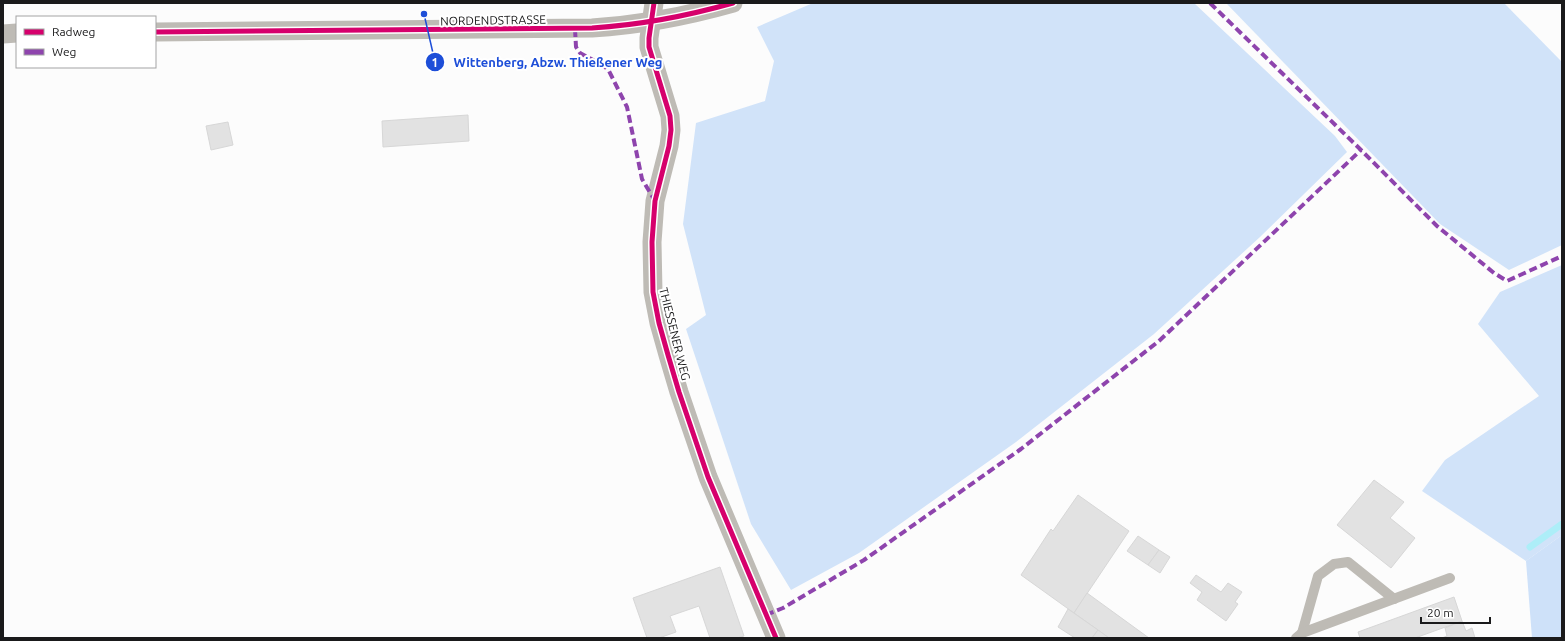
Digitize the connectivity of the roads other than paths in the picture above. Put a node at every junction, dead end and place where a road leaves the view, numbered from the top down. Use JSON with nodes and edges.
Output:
{"nodes":[{"id":1,"x":733,"y":3,"type":"edge"},
{"id":2,"x":652,"y":12,"type":"edge"},
{"id":3,"x":156,"y":32,"type":"edge"},
{"id":4,"x":16,"y":33,"type":"edge"},
{"id":5,"x":3,"y":34,"type":"edge"},
{"id":6,"x":1450,"y":578,"type":"dead end"},
{"id":7,"x":1394,"y":599,"type":"junction"},
{"id":8,"x":1299,"y":636,"type":"edge"},
{"id":9,"x":776,"y":638,"type":"edge"}],
"edges":[{"from":1,"to":2,"type":"street","name":"NORDENDSTRASSE"},
{"from":2,"to":3,"type":"street","name":"NORDENDSTRASSE"},
{"from":2,"to":9,"type":"street","name":"THIESSENER WEG"},
{"from":4,"to":5,"type":"street"},
{"from":6,"to":7,"type":"lane"},
{"from":7,"to":8,"type":"lane"},
{"from":7,"to":8,"type":"lane"}]}
